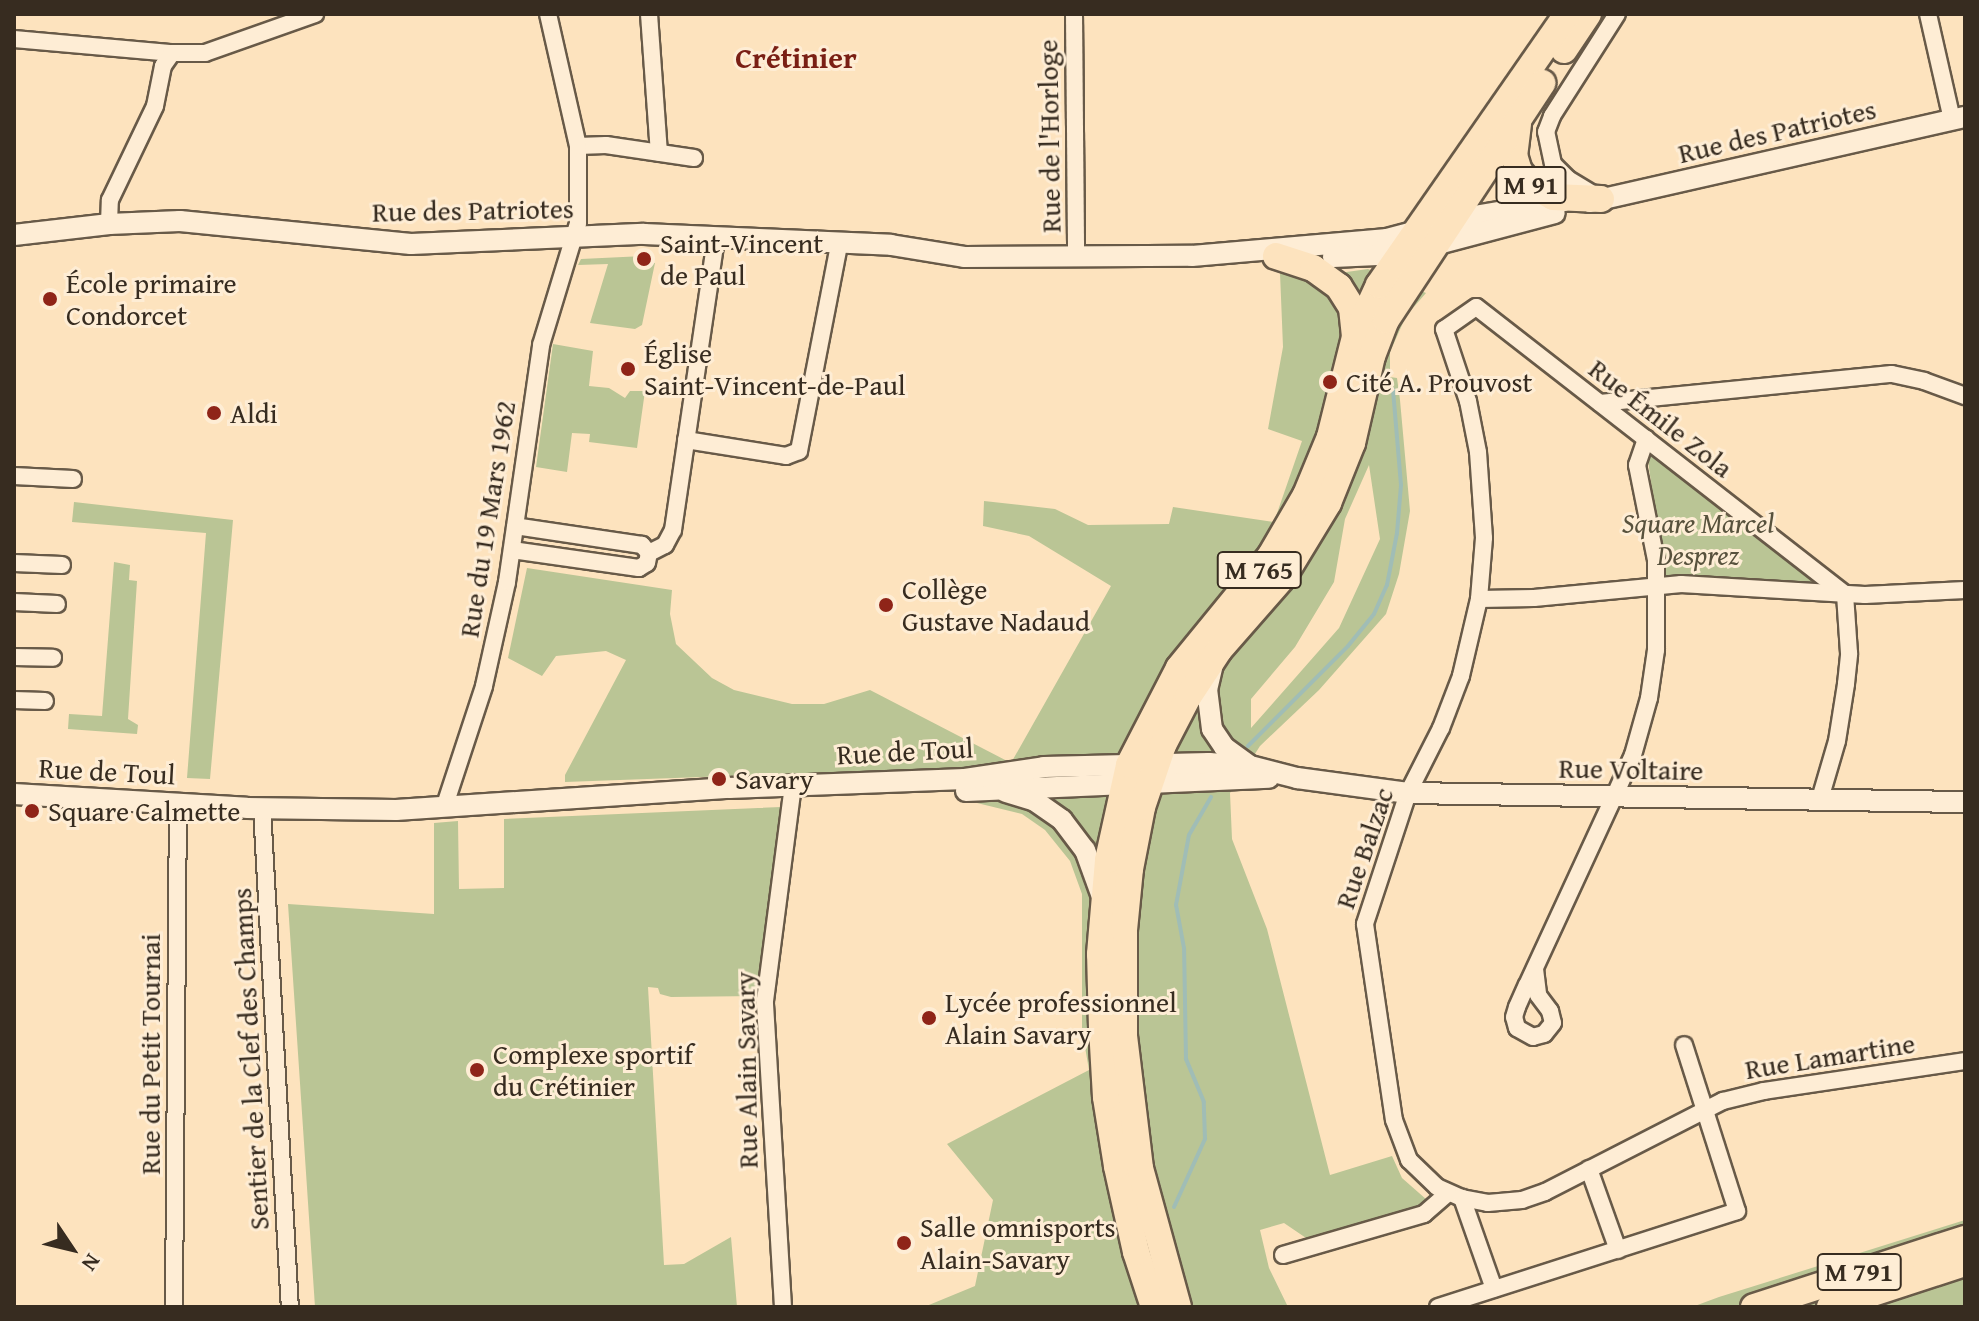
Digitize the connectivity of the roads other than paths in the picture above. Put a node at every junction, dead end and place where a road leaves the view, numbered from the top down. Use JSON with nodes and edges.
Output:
{"nodes":[{"id":1,"x":315,"y":14,"type":"edge"},
{"id":2,"x":548,"y":14,"type":"edge"},
{"id":3,"x":649,"y":14,"type":"edge"},
{"id":4,"x":1074,"y":14,"type":"edge"},
{"id":5,"x":1567,"y":14,"type":"edge"},
{"id":6,"x":1588,"y":14,"type":"edge"},
{"id":7,"x":1617,"y":14,"type":"edge"},
{"id":8,"x":1928,"y":14,"type":"edge"},
{"id":9,"x":287,"y":18,"type":"edge"},
{"id":10,"x":14,"y":39,"type":"edge"},
{"id":11,"x":172,"y":53,"type":"junction"},
{"id":12,"x":1561,"y":101,"type":"junction"},
{"id":13,"x":1520,"y":117,"type":"junction"},
{"id":14,"x":1959,"y":119,"type":"edge"},
{"id":15,"x":578,"y":146,"type":"junction"},
{"id":16,"x":659,"y":153,"type":"junction"},
{"id":17,"x":694,"y":158,"type":"dead end"},
{"id":18,"x":1601,"y":199,"type":"junction"},
{"id":19,"x":1449,"y":222,"type":"junction"},
{"id":20,"x":109,"y":224,"type":"junction"},
{"id":21,"x":14,"y":235,"type":"edge"},
{"id":22,"x":575,"y":238,"type":"junction"},
{"id":23,"x":716,"y":238,"type":"junction"},
{"id":24,"x":1424,"y":239,"type":"junction"},
{"id":25,"x":839,"y":245,"type":"junction"},
{"id":26,"x":1237,"y":253,"type":"junction"},
{"id":27,"x":1400,"y":254,"type":"junction"},
{"id":28,"x":1276,"y":256,"type":"junction"},
{"id":29,"x":1076,"y":257,"type":"junction"},
{"id":30,"x":1444,"y":329,"type":"joint"},
{"id":31,"x":1355,"y":337,"type":"junction"},
{"id":32,"x":1965,"y":395,"type":"edge"},
{"id":33,"x":1600,"y":403,"type":"junction"},
{"id":34,"x":1646,"y":439,"type":"junction"},
{"id":35,"x":686,"y":440,"type":"junction"},
{"id":36,"x":14,"y":476,"type":"edge"},
{"id":37,"x":73,"y":479,"type":"dead end"},
{"id":38,"x":515,"y":526,"type":"junction"},
{"id":39,"x":512,"y":550,"type":"junction"},
{"id":40,"x":649,"y":553,"type":"junction"},
{"id":41,"x":14,"y":563,"type":"edge"},
{"id":42,"x":62,"y":565,"type":"dead end"},
{"id":43,"x":1657,"y":585,"type":"junction"},
{"id":44,"x":1965,"y":590,"type":"edge"},
{"id":45,"x":1845,"y":594,"type":"junction"},
{"id":46,"x":1479,"y":599,"type":"junction"},
{"id":47,"x":14,"y":602,"type":"edge"},
{"id":48,"x":57,"y":604,"type":"dead end"},
{"id":49,"x":1219,"y":650,"type":"junction"},
{"id":50,"x":14,"y":657,"type":"edge"},
{"id":51,"x":53,"y":658,"type":"dead end"},
{"id":52,"x":14,"y":700,"type":"edge"},
{"id":53,"x":45,"y":701,"type":"dead end"},
{"id":54,"x":1250,"y":766,"type":"junction"},
{"id":55,"x":1139,"y":774,"type":"junction"},
{"id":56,"x":1297,"y":778,"type":"junction"},
{"id":57,"x":978,"y":789,"type":"junction"},
{"id":58,"x":793,"y":792,"type":"junction"},
{"id":59,"x":1408,"y":793,"type":"junction"},
{"id":60,"x":14,"y":794,"type":"edge"},
{"id":61,"x":1614,"y":797,"type":"junction"},
{"id":62,"x":1820,"y":799,"type":"junction"},
{"id":63,"x":1965,"y":802,"type":"edge"},
{"id":64,"x":188,"y":803,"type":"junction"},
{"id":65,"x":444,"y":808,"type":"junction"},
{"id":66,"x":262,"y":809,"type":"junction"},
{"id":67,"x":1103,"y":919,"type":"junction"},
{"id":68,"x":1535,"y":969,"type":"dead end"},
{"id":69,"x":1684,"y":1045,"type":"dead end"},
{"id":70,"x":1965,"y":1061,"type":"edge"},
{"id":71,"x":1705,"y":1109,"type":"junction"},
{"id":72,"x":1589,"y":1169,"type":"junction"},
{"id":73,"x":1455,"y":1195,"type":"junction"},
{"id":74,"x":1965,"y":1239,"type":"edge"},
{"id":75,"x":1618,"y":1250,"type":"junction"},
{"id":76,"x":1283,"y":1255,"type":"dead end"},
{"id":77,"x":1965,"y":1263,"type":"edge"},
{"id":78,"x":1494,"y":1289,"type":"junction"},
{"id":79,"x":174,"y":1307,"type":"edge"},
{"id":80,"x":290,"y":1307,"type":"edge"},
{"id":81,"x":783,"y":1307,"type":"edge"},
{"id":82,"x":1154,"y":1307,"type":"edge"},
{"id":83,"x":1178,"y":1307,"type":"edge"},
{"id":84,"x":1438,"y":1307,"type":"edge"},
{"id":85,"x":1754,"y":1307,"type":"edge"},
{"id":86,"x":1830,"y":1307,"type":"edge"}],
"edges":[{"from":1,"to":9,"type":"street"},
{"from":2,"to":15,"type":"street","name":"Rue du 19 Mars 1962"},
{"from":3,"to":16,"type":"street"},
{"from":4,"to":29,"type":"street","name":"Rue de l'Horloge"},
{"from":5,"to":24,"type":"main road","number":"M 765"},
{"from":6,"to":13,"type":"main road","number":"M 765"},
{"from":7,"to":12,"type":"street"},
{"from":8,"to":14,"type":"street"},
{"from":9,"to":11,"type":"street"},
{"from":10,"to":11,"type":"street"},
{"from":11,"to":20,"type":"street"},
{"from":12,"to":13,"type":"street"},
{"from":12,"to":18,"type":"street"},
{"from":13,"to":18,"type":"main road","number":"M 91"},
{"from":13,"to":19,"type":"main road","number":"M 765"},
{"from":14,"to":18,"type":"street","name":"Rue des Patriotes","number":"M 91"},
{"from":15,"to":16,"type":"street"},
{"from":15,"to":22,"type":"street","name":"Rue du 19 Mars 1962"},
{"from":16,"to":17,"type":"street"},
{"from":18,"to":19,"type":"street","name":"Rue des Patriotes","number":"M 91"},
{"from":18,"to":24,"type":"street","name":"Rue des Patriotes","number":"M 91"},
{"from":19,"to":24,"type":"main road","number":"M 765"},
{"from":20,"to":21,"type":"street","name":"Rue des Patriotes","number":"M 91"},
{"from":20,"to":22,"type":"street","name":"Rue des Patriotes","number":"M 91"},
{"from":22,"to":23,"type":"street","name":"Rue des Patriotes","number":"M 91"},
{"from":22,"to":38,"type":"street","name":"Rue du 19 Mars 1962"},
{"from":23,"to":25,"type":"street","name":"Rue des Patriotes","number":"M 91"},
{"from":23,"to":35,"type":"street"},
{"from":24,"to":26,"type":"street","name":"Rue des Patriotes","number":"M 91"},
{"from":24,"to":27,"type":"main road","number":"M 765"},
{"from":24,"to":49,"type":"main road","number":"M 765"},
{"from":25,"to":29,"type":"street","name":"Rue des Patriotes","number":"M 91"},
{"from":25,"to":35,"type":"street"},
{"from":26,"to":28,"type":"street","name":"Rue des Patriotes","number":"M 91"},
{"from":26,"to":29,"type":"street","name":"Rue des Patriotes","number":"M 91"},
{"from":27,"to":28,"type":"street","name":"Rue des Patriotes","number":"M 91"},
{"from":27,"to":31,"type":"main road","number":"M 765"},
{"from":28,"to":31,"type":"main road","number":"M 91"},
{"from":30,"to":33,"type":"street","name":"Rue Émile Zola"},
{"from":30,"to":46,"type":"street","name":"Rue Balzac"},
{"from":31,"to":55,"type":"main road","number":"M 765"},
{"from":32,"to":33,"type":"street"},
{"from":33,"to":34,"type":"street","name":"Rue Émile Zola"},
{"from":34,"to":43,"type":"street"},
{"from":34,"to":45,"type":"street","name":"Rue Émile Zola"},
{"from":35,"to":40,"type":"street"},
{"from":36,"to":37,"type":"street"},
{"from":38,"to":39,"type":"street","name":"Rue du 19 Mars 1962"},
{"from":38,"to":40,"type":"street"},
{"from":39,"to":40,"type":"street"},
{"from":39,"to":65,"type":"street","name":"Rue du 19 Mars 1962"},
{"from":41,"to":42,"type":"street"},
{"from":43,"to":45,"type":"street"},
{"from":43,"to":46,"type":"street"},
{"from":43,"to":61,"type":"street"},
{"from":44,"to":45,"type":"street"},
{"from":45,"to":62,"type":"street"},
{"from":46,"to":59,"type":"street","name":"Rue Balzac"},
{"from":47,"to":48,"type":"street"},
{"from":49,"to":54,"type":"street"},
{"from":49,"to":55,"type":"main road","number":"M 765"},
{"from":50,"to":51,"type":"street"},
{"from":52,"to":53,"type":"street"},
{"from":54,"to":55,"type":"street","name":"Rue Voltaire"},
{"from":54,"to":56,"type":"street","name":"Rue Voltaire"},
{"from":55,"to":56,"type":"street","name":"Rue Voltaire"},
{"from":55,"to":57,"type":"street","name":"Rue de Toul"},
{"from":55,"to":58,"type":"street","name":"Rue de Toul"},
{"from":55,"to":67,"type":"main road","number":"M 765"},
{"from":55,"to":83,"type":"main road","number":"M 765"},
{"from":56,"to":59,"type":"street","name":"Rue Voltaire"},
{"from":57,"to":58,"type":"street","name":"Rue de Toul"},
{"from":57,"to":67,"type":"street","name":"Rue de Toul"},
{"from":58,"to":65,"type":"street","name":"Rue de Toul"},
{"from":58,"to":81,"type":"street","name":"Rue Alain Savary"},
{"from":59,"to":61,"type":"street","name":"Rue Voltaire"},
{"from":59,"to":73,"type":"street","name":"Rue Balzac"},
{"from":60,"to":64,"type":"street","name":"Rue de Toul"},
{"from":61,"to":62,"type":"street","name":"Rue Voltaire"},
{"from":61,"to":68,"type":"street"},
{"from":62,"to":63,"type":"street","name":"Rue Voltaire"},
{"from":64,"to":66,"type":"street","name":"Rue de Toul"},
{"from":64,"to":79,"type":"street","name":"Rue du Petit Tournai"},
{"from":65,"to":66,"type":"street","name":"Rue de Toul"},
{"from":66,"to":80,"type":"street","name":"Sentier de la Clef des Champs"},
{"from":67,"to":82,"type":"main road","number":"M 765"},
{"from":69,"to":71,"type":"street"},
{"from":70,"to":71,"type":"street","name":"Rue Lamartine"},
{"from":71,"to":72,"type":"street"},
{"from":71,"to":75,"type":"street"},
{"from":72,"to":73,"type":"street"},
{"from":72,"to":75,"type":"street"},
{"from":73,"to":76,"type":"street"},
{"from":73,"to":78,"type":"street"},
{"from":74,"to":85,"type":"main road","number":"M 791"},
{"from":75,"to":78,"type":"street"},
{"from":77,"to":86,"type":"main road","number":"M 791"},
{"from":78,"to":84,"type":"street"}]}
